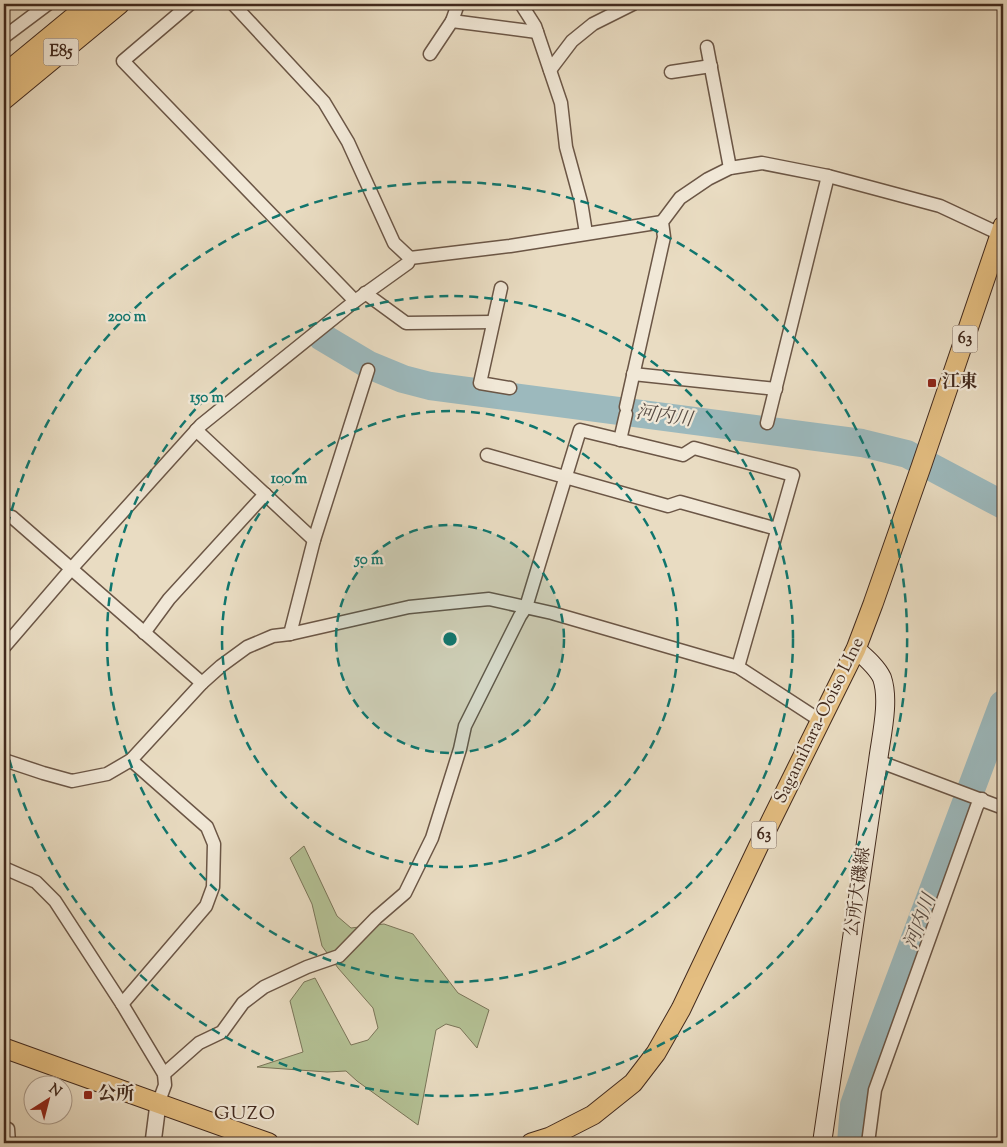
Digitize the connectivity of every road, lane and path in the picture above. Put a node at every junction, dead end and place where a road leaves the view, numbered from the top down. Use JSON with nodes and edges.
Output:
{"nodes":[{"id":1,"x":48,"y":4,"type":"edge"},
{"id":2,"x":90,"y":4,"type":"edge"},
{"id":3,"x":119,"y":4,"type":"edge"},
{"id":4,"x":190,"y":4,"type":"edge"},
{"id":5,"x":233,"y":4,"type":"edge"},
{"id":6,"x":458,"y":4,"type":"edge"},
{"id":7,"x":521,"y":4,"type":"edge"},
{"id":8,"x":632,"y":4,"type":"edge"},
{"id":9,"x":452,"y":22,"type":"junction"},
{"id":10,"x":537,"y":32,"type":"junction"},
{"id":11,"x":4,"y":37,"type":"edge"},
{"id":12,"x":707,"y":47,"type":"dead end"},
{"id":13,"x":430,"y":54,"type":"dead end"},
{"id":14,"x":711,"y":66,"type":"junction"},
{"id":15,"x":550,"y":70,"type":"junction"},
{"id":16,"x":672,"y":72,"type":"dead end"},
{"id":17,"x":4,"y":75,"type":"edge"},
{"id":18,"x":4,"y":99,"type":"edge"},
{"id":19,"x":730,"y":168,"type":"junction"},
{"id":20,"x":828,"y":176,"type":"junction"},
{"id":21,"x":662,"y":222,"type":"junction"},
{"id":22,"x":1002,"y":232,"type":"edge"},
{"id":23,"x":586,"y":233,"type":"junction"},
{"id":24,"x":410,"y":258,"type":"junction"},
{"id":25,"x":502,"y":288,"type":"dead end"},
{"id":26,"x":360,"y":297,"type":"junction"},
{"id":27,"x":493,"y":322,"type":"junction"},
{"id":28,"x":368,"y":370,"type":"dead end"},
{"id":29,"x":633,"y":374,"type":"junction"},
{"id":30,"x":510,"y":388,"type":"dead end"},
{"id":31,"x":776,"y":388,"type":"junction"},
{"id":32,"x":766,"y":423,"type":"dead end"},
{"id":33,"x":196,"y":430,"type":"junction"},
{"id":34,"x":620,"y":440,"type":"junction"},
{"id":35,"x":487,"y":455,"type":"dead end"},
{"id":36,"x":566,"y":477,"type":"junction"},
{"id":37,"x":265,"y":494,"type":"junction"},
{"id":38,"x":4,"y":514,"type":"edge"},
{"id":39,"x":777,"y":530,"type":"junction"},
{"id":40,"x":314,"y":540,"type":"junction"},
{"id":41,"x":72,"y":568,"type":"junction"},
{"id":42,"x":526,"y":607,"type":"junction"},
{"id":43,"x":144,"y":633,"type":"junction"},
{"id":44,"x":290,"y":634,"type":"junction"},
{"id":45,"x":4,"y":647,"type":"edge"},
{"id":46,"x":856,"y":649,"type":"junction"},
{"id":47,"x":738,"y":667,"type":"junction"},
{"id":48,"x":202,"y":683,"type":"junction"},
{"id":49,"x":821,"y":721,"type":"junction"},
{"id":50,"x":4,"y":760,"type":"edge"},
{"id":51,"x":131,"y":760,"type":"junction"},
{"id":52,"x":878,"y":760,"type":"junction"},
{"id":53,"x":982,"y":799,"type":"junction"},
{"id":54,"x":1003,"y":808,"type":"edge"},
{"id":55,"x":4,"y":868,"type":"edge"},
{"id":56,"x":122,"y":1004,"type":"junction"},
{"id":57,"x":4,"y":1048,"type":"edge"},
{"id":58,"x":164,"y":1074,"type":"junction"},
{"id":59,"x":158,"y":1104,"type":"junction"},
{"id":60,"x":4,"y":1127,"type":"edge"},
{"id":61,"x":9,"y":1143,"type":"edge"},
{"id":62,"x":153,"y":1143,"type":"edge"},
{"id":63,"x":269,"y":1143,"type":"edge"},
{"id":64,"x":531,"y":1143,"type":"edge"},
{"id":65,"x":822,"y":1143,"type":"edge"},
{"id":66,"x":868,"y":1143,"type":"edge"}],
"edges":[{"from":1,"to":11,"type":"street"},
{"from":2,"to":17,"type":"highway","number":"E85"},
{"from":3,"to":18,"type":"highway","number":"E85"},
{"from":4,"to":26,"type":"street"},
{"from":5,"to":24,"type":"street"},
{"from":6,"to":9,"type":"street"},
{"from":7,"to":10,"type":"street"},
{"from":8,"to":15,"type":"street"},
{"from":9,"to":10,"type":"street"},
{"from":9,"to":13,"type":"street"},
{"from":10,"to":15,"type":"street"},
{"from":12,"to":14,"type":"street"},
{"from":14,"to":16,"type":"street"},
{"from":14,"to":19,"type":"street"},
{"from":15,"to":23,"type":"street"},
{"from":19,"to":20,"type":"street"},
{"from":19,"to":21,"type":"street"},
{"from":20,"to":22,"type":"street"},
{"from":20,"to":31,"type":"street"},
{"from":21,"to":23,"type":"street"},
{"from":21,"to":29,"type":"street"},
{"from":22,"to":46,"type":"main road","name":"Sagamihara-Ooiso LIne","number":"63"},
{"from":23,"to":24,"type":"street"},
{"from":24,"to":26,"type":"street"},
{"from":25,"to":27,"type":"street"},
{"from":26,"to":27,"type":"street"},
{"from":26,"to":33,"type":"street"},
{"from":27,"to":30,"type":"street"},
{"from":28,"to":40,"type":"street"},
{"from":29,"to":31,"type":"street"},
{"from":29,"to":34,"type":"street"},
{"from":31,"to":32,"type":"street"},
{"from":33,"to":37,"type":"street"},
{"from":33,"to":41,"type":"street"},
{"from":34,"to":36,"type":"street"},
{"from":34,"to":39,"type":"street"},
{"from":35,"to":36,"type":"street"},
{"from":36,"to":39,"type":"street"},
{"from":36,"to":42,"type":"street"},
{"from":37,"to":40,"type":"street"},
{"from":37,"to":43,"type":"street"},
{"from":38,"to":41,"type":"street"},
{"from":39,"to":47,"type":"street"},
{"from":40,"to":44,"type":"street"},
{"from":41,"to":43,"type":"street"},
{"from":41,"to":45,"type":"street"},
{"from":42,"to":44,"type":"street"},
{"from":42,"to":47,"type":"street"},
{"from":42,"to":58,"type":"street"},
{"from":43,"to":48,"type":"street"},
{"from":44,"to":48,"type":"street"},
{"from":46,"to":49,"type":"main road","name":"Sagamihara-Ooiso LIne","number":"63"},
{"from":46,"to":52,"type":"main road","name":"公所大磯線"},
{"from":47,"to":49,"type":"street"},
{"from":48,"to":51,"type":"street"},
{"from":49,"to":64,"type":"main road","name":"Sagamihara-Ooiso LIne","number":"63"},
{"from":50,"to":51,"type":"street"},
{"from":51,"to":56,"type":"street"},
{"from":52,"to":53,"type":"street"},
{"from":52,"to":65,"type":"main road","name":"公所大磯線"},
{"from":53,"to":54,"type":"street"},
{"from":53,"to":66,"type":"street"},
{"from":55,"to":56,"type":"street"},
{"from":56,"to":58,"type":"street"},
{"from":57,"to":59,"type":"main road"},
{"from":58,"to":59,"type":"street"},
{"from":59,"to":62,"type":"street"},
{"from":59,"to":63,"type":"main road"},
{"from":60,"to":61,"type":"street"}]}
